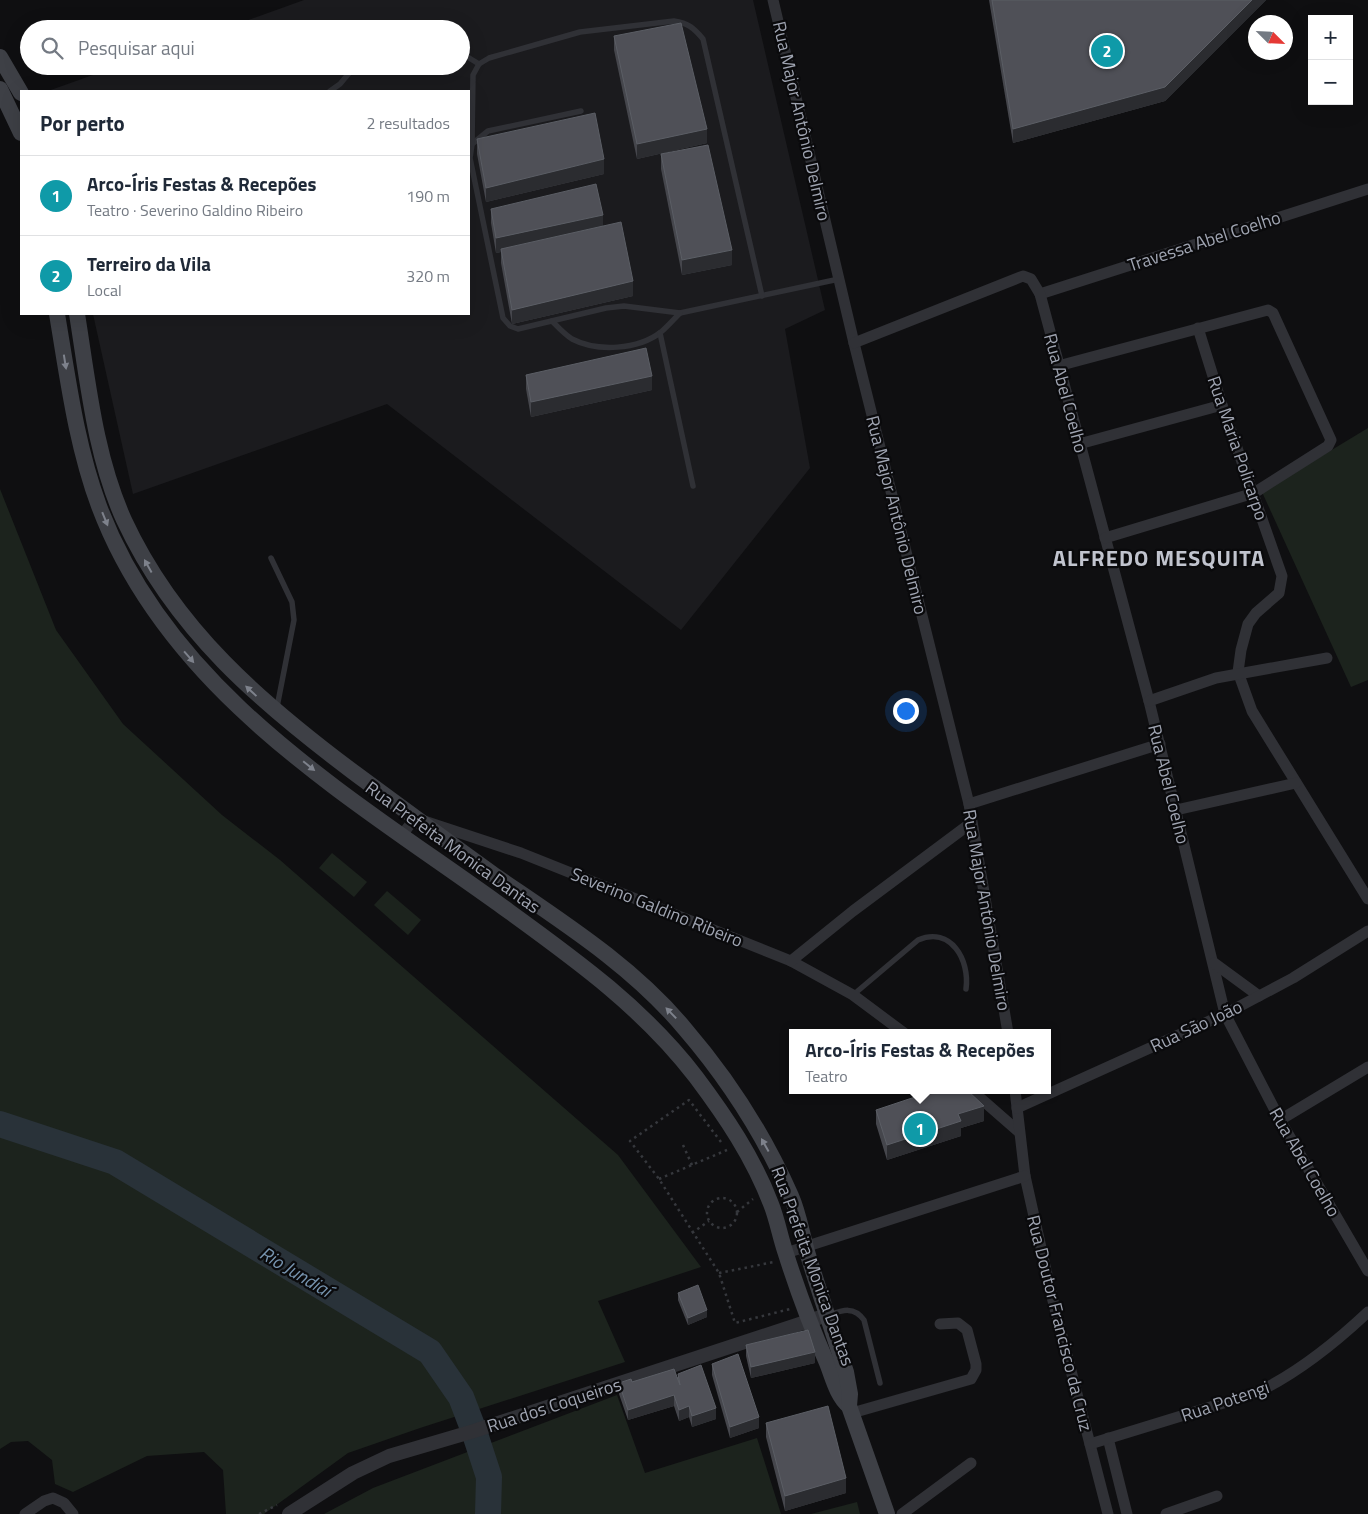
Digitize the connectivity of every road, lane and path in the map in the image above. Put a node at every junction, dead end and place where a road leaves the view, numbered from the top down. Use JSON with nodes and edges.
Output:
{"nodes":[{"id":1,"x":773,"y":0,"type":"edge"},
{"id":2,"x":0,"y":57,"type":"edge"},
{"id":3,"x":470,"y":58,"type":"edge"},
{"id":4,"x":479,"y":64,"type":"junction"},
{"id":5,"x":348,"y":75,"type":"edge"},
{"id":6,"x":0,"y":89,"type":"edge"},
{"id":7,"x":331,"y":90,"type":"edge"},
{"id":8,"x":20,"y":91,"type":"edge"},
{"id":9,"x":581,"y":111,"type":"dead end"},
{"id":10,"x":20,"y":131,"type":"edge"},
{"id":11,"x":472,"y":144,"type":"junction"},
{"id":12,"x":1368,"y":189,"type":"edge"},
{"id":13,"x":839,"y":279,"type":"junction"},
{"id":14,"x":1040,"y":294,"type":"junction"},
{"id":15,"x":762,"y":296,"type":"junction"},
{"id":16,"x":680,"y":313,"type":"junction"},
{"id":17,"x":57,"y":315,"type":"edge"},
{"id":18,"x":77,"y":315,"type":"edge"},
{"id":19,"x":552,"y":321,"type":"junction"},
{"id":20,"x":1198,"y":328,"type":"junction"},
{"id":21,"x":660,"y":333,"type":"junction"},
{"id":22,"x":854,"y":342,"type":"junction"},
{"id":23,"x":1058,"y":366,"type":"junction"},
{"id":24,"x":1222,"y":405,"type":"junction"},
{"id":25,"x":1079,"y":444,"type":"junction"},
{"id":26,"x":693,"y":486,"type":"dead end"},
{"id":27,"x":1254,"y":493,"type":"junction"},
{"id":28,"x":1105,"y":538,"type":"junction"},
{"id":29,"x":271,"y":558,"type":"dead end"},
{"id":30,"x":1327,"y":658,"type":"dead end"},
{"id":31,"x":1238,"y":672,"type":"junction"},
{"id":32,"x":1149,"y":701,"type":"junction"},
{"id":33,"x":276,"y":712,"type":"junction"},
{"id":34,"x":1160,"y":744,"type":"junction"},
{"id":35,"x":1296,"y":783,"type":"junction"},
{"id":36,"x":969,"y":804,"type":"junction"},
{"id":37,"x":1176,"y":810,"type":"junction"},
{"id":38,"x":414,"y":818,"type":"junction"},
{"id":39,"x":971,"y":822,"type":"junction"},
{"id":40,"x":402,"y":835,"type":"junction"},
{"id":41,"x":1368,"y":899,"type":"edge"},
{"id":42,"x":1368,"y":931,"type":"edge"},
{"id":43,"x":791,"y":961,"type":"junction"},
{"id":44,"x":1214,"y":963,"type":"junction"},
{"id":45,"x":966,"y":988,"type":"dead end"},
{"id":46,"x":853,"y":995,"type":"junction"},
{"id":47,"x":1259,"y":996,"type":"junction"},
{"id":48,"x":1225,"y":1014,"type":"junction"},
{"id":49,"x":899,"y":1029,"type":"edge"},
{"id":50,"x":1007,"y":1029,"type":"edge"},
{"id":51,"x":1368,"y":1067,"type":"edge"},
{"id":52,"x":1051,"y":1093,"type":"edge"},
{"id":53,"x":976,"y":1094,"type":"edge"},
{"id":54,"x":1015,"y":1094,"type":"edge"},
{"id":55,"x":1048,"y":1094,"type":"edge"},
{"id":56,"x":1017,"y":1108,"type":"junction"},
{"id":57,"x":1280,"y":1120,"type":"junction"},
{"id":58,"x":1018,"y":1131,"type":"junction"},
{"id":59,"x":683,"y":1145,"type":"dead end"},
{"id":60,"x":727,"y":1150,"type":"junction"},
{"id":61,"x":731,"y":1158,"type":"dead end"},
{"id":62,"x":692,"y":1165,"type":"junction"},
{"id":63,"x":1025,"y":1176,"type":"junction"},
{"id":64,"x":659,"y":1179,"type":"junction"},
{"id":65,"x":749,"y":1191,"type":"dead end"},
{"id":66,"x":753,"y":1199,"type":"junction"},
{"id":67,"x":756,"y":1208,"type":"dead end"},
{"id":68,"x":737,"y":1212,"type":"junction"},
{"id":69,"x":709,"y":1222,"type":"junction"},
{"id":70,"x":692,"y":1233,"type":"junction"},
{"id":71,"x":806,"y":1247,"type":"junction"},
{"id":72,"x":782,"y":1257,"type":"junction"},
{"id":73,"x":1368,"y":1271,"type":"edge"},
{"id":74,"x":719,"y":1273,"type":"junction"},
{"id":75,"x":789,"y":1299,"type":"dead end"},
{"id":76,"x":1368,"y":1312,"type":"edge"},
{"id":77,"x":827,"y":1315,"type":"junction"},
{"id":78,"x":809,"y":1322,"type":"junction"},
{"id":79,"x":940,"y":1324,"type":"dead end"},
{"id":80,"x":880,"y":1383,"type":"dead end"},
{"id":81,"x":851,"y":1409,"type":"junction"},
{"id":82,"x":1108,"y":1438,"type":"junction"},
{"id":83,"x":1090,"y":1444,"type":"junction"},
{"id":84,"x":971,"y":1463,"type":"dead end"},
{"id":85,"x":1218,"y":1496,"type":"dead end"},
{"id":86,"x":28,"y":1512,"type":"edge"},
{"id":87,"x":73,"y":1514,"type":"edge"},
{"id":88,"x":290,"y":1514,"type":"edge"},
{"id":89,"x":887,"y":1514,"type":"edge"},
{"id":90,"x":902,"y":1514,"type":"edge"},
{"id":91,"x":1108,"y":1514,"type":"edge"},
{"id":92,"x":1127,"y":1514,"type":"edge"},
{"id":93,"x":1166,"y":1514,"type":"edge"}],
"edges":[{"from":1,"to":13,"type":"street","name":"Rua Major Antônio Delmiro"},
{"from":2,"to":8,"type":"main road"},
{"from":3,"to":4,"type":"lane"},
{"from":4,"to":11,"type":"lane"},
{"from":4,"to":15,"type":"lane"},
{"from":5,"to":7,"type":"lane"},
{"from":6,"to":10,"type":"main road"},
{"from":9,"to":11,"type":"lane"},
{"from":11,"to":19,"type":"lane"},
{"from":12,"to":14,"type":"street","name":"Travessa Abel Coelho"},
{"from":13,"to":15,"type":"lane"},
{"from":13,"to":22,"type":"street","name":"Rua Major Antônio Delmiro"},
{"from":14,"to":22,"type":"street","name":"Rua Abel Coelho"},
{"from":14,"to":23,"type":"street","name":"Rua Abel Coelho"},
{"from":15,"to":16,"type":"lane"},
{"from":16,"to":19,"type":"lane"},
{"from":16,"to":21,"type":"lane"},
{"from":17,"to":40,"type":"main road","name":"Rua Prefeita Monica Dantas","one_way":true},
{"from":33,"to":18,"type":"main road","name":"Rua Prefeita Monica Dantas","one_way":true},
{"from":19,"to":21,"type":"lane"},
{"from":20,"to":23,"type":"street"},
{"from":20,"to":24,"type":"street","name":"Rua Maria Policarpo"},
{"from":20,"to":27,"type":"street"},
{"from":21,"to":26,"type":"lane"},
{"from":22,"to":36,"type":"street","name":"Rua Major Antônio Delmiro"},
{"from":23,"to":25,"type":"street","name":"Rua Abel Coelho"},
{"from":24,"to":25,"type":"street"},
{"from":24,"to":27,"type":"street","name":"Rua Maria Policarpo"},
{"from":25,"to":28,"type":"street","name":"Rua Abel Coelho"},
{"from":27,"to":28,"type":"street"},
{"from":27,"to":31,"type":"street","name":"Rua Maria Policarpo"},
{"from":28,"to":32,"type":"street","name":"Rua Abel Coelho"},
{"from":29,"to":33,"type":"lane"},
{"from":30,"to":31,"type":"street"},
{"from":31,"to":32,"type":"street"},
{"from":31,"to":35,"type":"street"},
{"from":32,"to":34,"type":"street","name":"Rua Abel Coelho"},
{"from":33,"to":38,"type":"main road","name":"Rua Prefeita Monica Dantas"},
{"from":34,"to":36,"type":"street"},
{"from":34,"to":37,"type":"street","name":"Rua Abel Coelho"},
{"from":35,"to":37,"type":"street"},
{"from":35,"to":41,"type":"street"},
{"from":36,"to":39,"type":"street","name":"Rua Major Antônio Delmiro"},
{"from":37,"to":44,"type":"street","name":"Rua Abel Coelho"},
{"from":38,"to":40,"type":"street"},
{"from":38,"to":43,"type":"street","name":"Severino Galdino Ribeiro"},
{"from":71,"to":38,"type":"main road","name":"Rua Prefeita Monica Dantas","one_way":true},
{"from":39,"to":43,"type":"street"},
{"from":39,"to":50,"type":"street","name":"Rua Major Antônio Delmiro"},
{"from":40,"to":72,"type":"main road","name":"Rua Prefeita Monica Dantas"},
{"from":42,"to":47,"type":"street","name":"Rua São João"},
{"from":43,"to":46,"type":"street","name":"Severino Galdino Ribeiro"},
{"from":44,"to":47,"type":"street"},
{"from":44,"to":48,"type":"street","name":"Rua Abel Coelho"},
{"from":45,"to":46,"type":"lane"},
{"from":46,"to":49,"type":"street","name":"Severino Galdino Ribeiro"},
{"from":47,"to":48,"type":"street","name":"Rua São João"},
{"from":48,"to":52,"type":"street","name":"Rua São João"},
{"from":48,"to":57,"type":"street","name":"Rua Abel Coelho"},
{"from":51,"to":57,"type":"street"},
{"from":53,"to":58,"type":"street"},
{"from":54,"to":56,"type":"street"},
{"from":55,"to":56,"type":"street","name":"Rua São João"},
{"from":56,"to":58,"type":"street"},
{"from":57,"to":73,"type":"street","name":"Rua Abel Coelho"},
{"from":58,"to":63,"type":"street","name":"Rua Doutor Francisco da Cruz"},
{"from":59,"to":62,"type":"path"},
{"from":60,"to":61,"type":"path"},
{"from":60,"to":62,"type":"path"},
{"from":60,"to":64,"type":"path"},
{"from":62,"to":64,"type":"path"},
{"from":63,"to":71,"type":"street"},
{"from":63,"to":83,"type":"street","name":"Rua Doutor Francisco da Cruz"},
{"from":64,"to":70,"type":"path"},
{"from":65,"to":66,"type":"path"},
{"from":66,"to":67,"type":"path"},
{"from":66,"to":68,"type":"path"},
{"from":68,"to":69,"type":"path"},
{"from":68,"to":69,"type":"path"},
{"from":69,"to":70,"type":"path"},
{"from":70,"to":74,"type":"path"},
{"from":71,"to":72,"type":"street"},
{"from":71,"to":77,"type":"main road","name":"Rua Prefeita Monica Dantas"},
{"from":72,"to":74,"type":"path"},
{"from":72,"to":78,"type":"main road","name":"Rua Prefeita Monica Dantas"},
{"from":74,"to":75,"type":"path"},
{"from":76,"to":82,"type":"street","name":"Rua Potengi"},
{"from":77,"to":78,"type":"street","name":"Rua dos Coqueiros"},
{"from":77,"to":80,"type":"lane"},
{"from":77,"to":81,"type":"main road","name":"Rua Prefeita Monica Dantas"},
{"from":78,"to":81,"type":"main road","name":"Rua Prefeita Monica Dantas"},
{"from":78,"to":88,"type":"street","name":"Rua dos Coqueiros"},
{"from":79,"to":81,"type":"street"},
{"from":81,"to":89,"type":"main road","name":"Rua Prefeita Monica Dantas"},
{"from":82,"to":83,"type":"street","name":"Rua Potengi"},
{"from":82,"to":92,"type":"street"},
{"from":83,"to":91,"type":"street","name":"Rua Doutor Francisco da Cruz"},
{"from":84,"to":90,"type":"street"},
{"from":85,"to":93,"type":"street"},
{"from":86,"to":87,"type":"street"}]}
